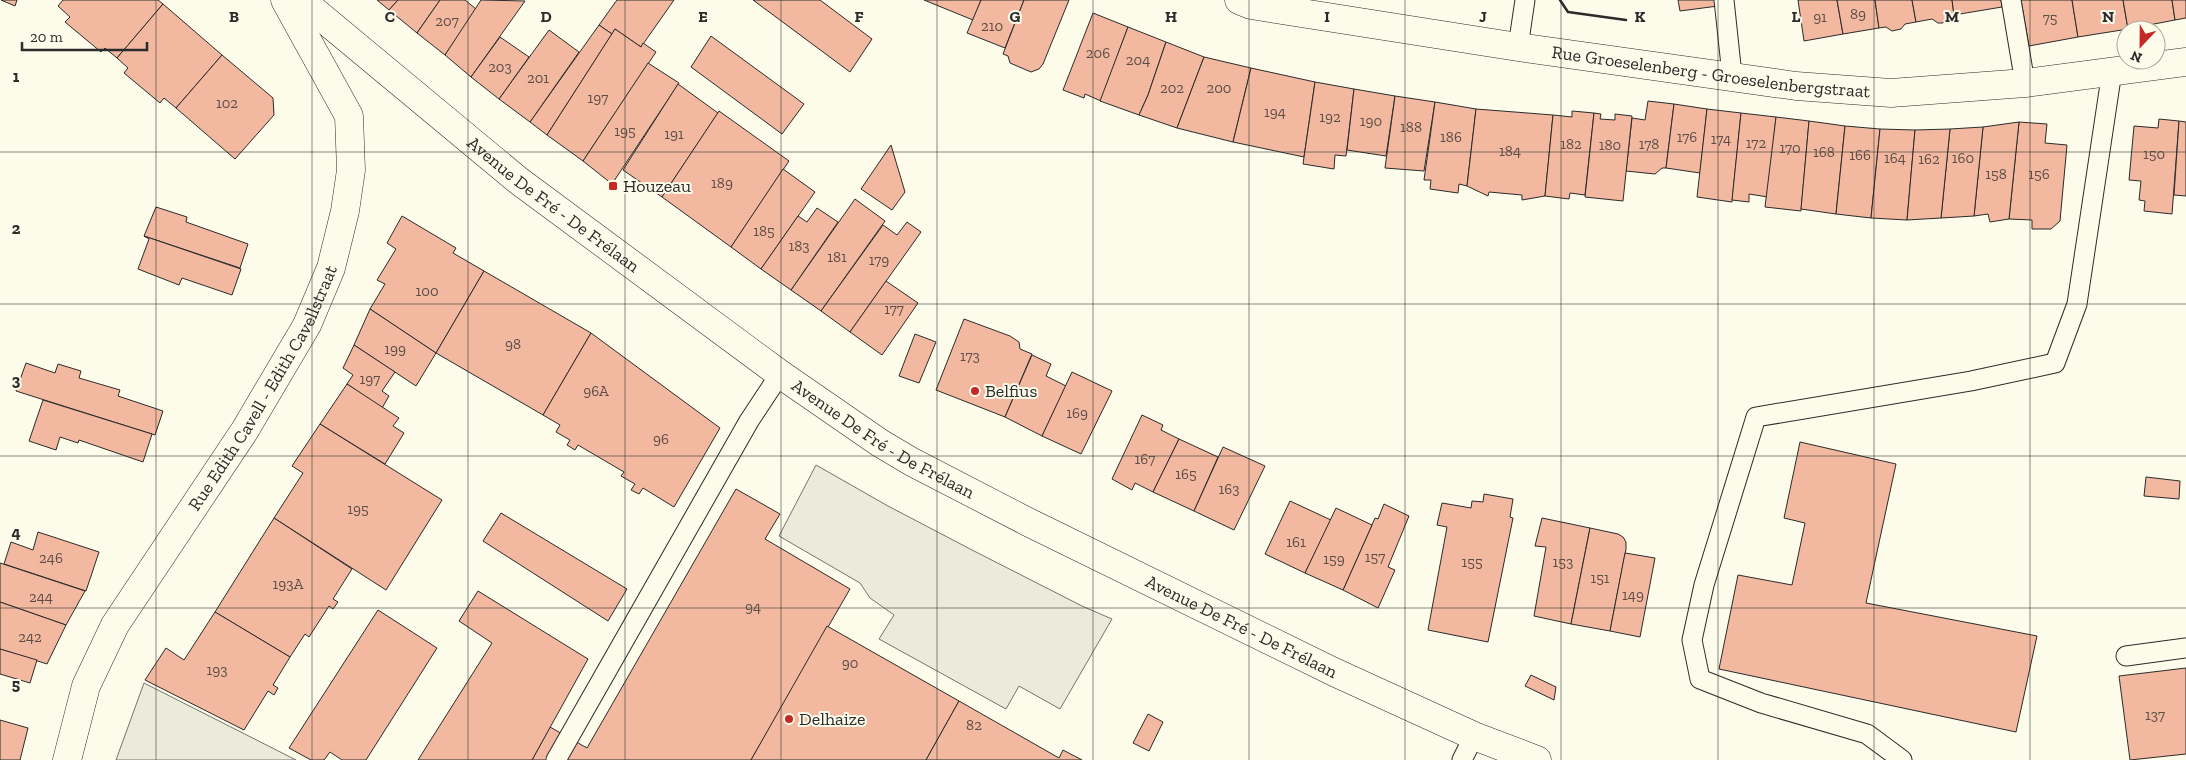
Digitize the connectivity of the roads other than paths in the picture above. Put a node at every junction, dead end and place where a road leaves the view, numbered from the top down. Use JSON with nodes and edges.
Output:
{"nodes":[{"id":1,"x":285,"y":0,"type":"edge"},
{"id":2,"x":301,"y":0,"type":"edge"},
{"id":3,"x":1239,"y":0,"type":"edge"},
{"id":4,"x":1525,"y":0,"type":"edge"},
{"id":5,"x":1724,"y":0,"type":"edge"},
{"id":6,"x":2011,"y":0,"type":"edge"},
{"id":7,"x":1518,"y":47,"type":"junction"},
{"id":8,"x":2186,"y":62,"type":"edge"},
{"id":9,"x":2112,"y":71,"type":"junction"},
{"id":10,"x":1732,"y":75,"type":"junction"},
{"id":11,"x":2025,"y":84,"type":"junction"},
{"id":12,"x":780,"y":374,"type":"junction"},
{"id":13,"x":2186,"y":648,"type":"edge"},
{"id":14,"x":2126,"y":656,"type":"dead end"},
{"id":15,"x":1474,"y":736,"type":"junction"},
{"id":16,"x":67,"y":760,"type":"edge"},
{"id":17,"x":556,"y":760,"type":"edge"},
{"id":18,"x":1462,"y":760,"type":"edge"},
{"id":19,"x":1537,"y":760,"type":"edge"},
{"id":20,"x":1902,"y":760,"type":"edge"}],
"edges":[{"from":1,"to":16,"type":"street","name":"Rue Edith Cavell - Edith Cavellstraat"},
{"from":2,"to":12,"type":"street","name":"Avenue De Fré - De Frélaan"},
{"from":3,"to":7,"type":"street","name":"Rue Groeselenberg - Groeselenbergstraat"},
{"from":4,"to":7,"type":"lane"},
{"from":5,"to":10,"type":"lane"},
{"from":6,"to":11,"type":"lane"},
{"from":7,"to":10,"type":"street","name":"Rue Groeselenberg - Groeselenbergstraat"},
{"from":8,"to":9,"type":"street","name":"Rue Groeselenberg - Groeselenbergstraat"},
{"from":9,"to":11,"type":"street","name":"Rue Groeselenberg - Groeselenbergstraat"},
{"from":9,"to":20,"type":"lane"},
{"from":10,"to":11,"type":"street","name":"Rue Groeselenberg - Groeselenbergstraat"},
{"from":12,"to":15,"type":"street","name":"Avenue De Fré - De Frélaan"},
{"from":12,"to":17,"type":"lane"},
{"from":13,"to":14,"type":"lane"},
{"from":15,"to":18,"type":"lane"},
{"from":15,"to":19,"type":"street","name":"Avenue De Fré - De Frélaan"}]}
